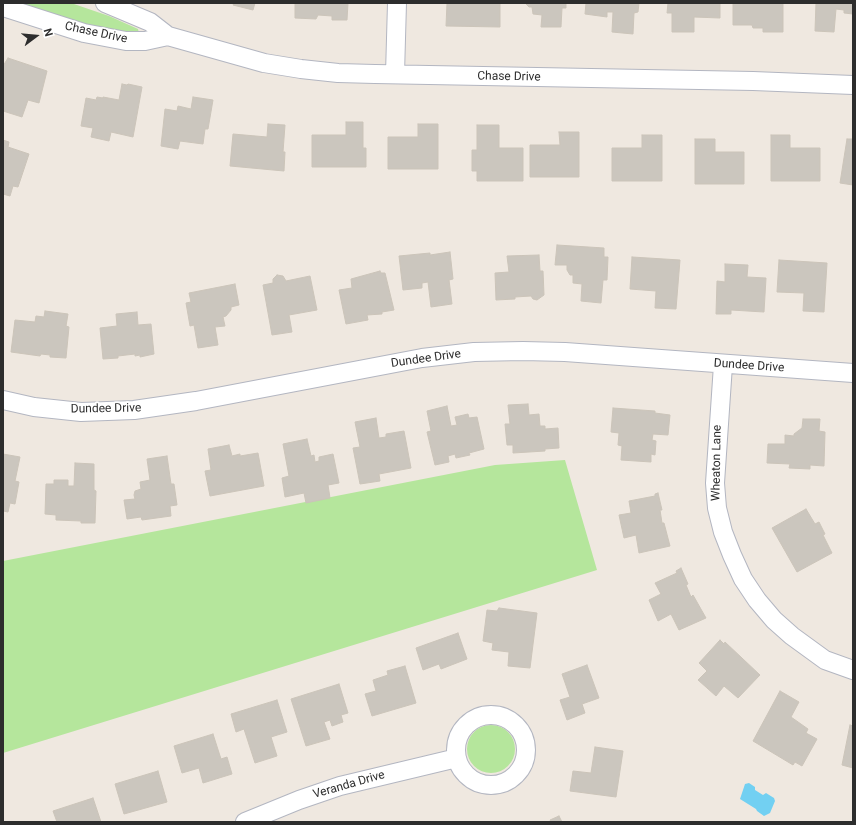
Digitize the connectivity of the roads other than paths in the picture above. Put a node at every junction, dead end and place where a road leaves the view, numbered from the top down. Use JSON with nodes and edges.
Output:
{"nodes":[{"id":1,"x":105,"y":3,"type":"edge"},
{"id":2,"x":397,"y":3,"type":"edge"},
{"id":3,"x":3,"y":7,"type":"edge"},
{"id":4,"x":168,"y":36,"type":"junction"},
{"id":5,"x":395,"y":74,"type":"junction"},
{"id":6,"x":853,"y":85,"type":"edge"},
{"id":7,"x":723,"y":365,"type":"junction"},
{"id":8,"x":853,"y":373,"type":"edge"},
{"id":9,"x":3,"y":400,"type":"edge"},
{"id":10,"x":853,"y":670,"type":"edge"},
{"id":11,"x":456,"y":758,"type":"dead end"},
{"id":12,"x":245,"y":822,"type":"edge"}],
"edges":[{"from":1,"to":4,"type":"street","name":"Chase Drive"},
{"from":2,"to":5,"type":"street"},
{"from":3,"to":4,"type":"street","name":"Chase Drive"},
{"from":4,"to":5,"type":"street","name":"Chase Drive"},
{"from":5,"to":6,"type":"street","name":"Chase Drive"},
{"from":7,"to":8,"type":"street","name":"Dundee Drive"},
{"from":7,"to":9,"type":"street","name":"Dundee Drive"},
{"from":7,"to":10,"type":"street","name":"Wheaton Lane"},
{"from":11,"to":12,"type":"street","name":"Veranda Drive"}]}
